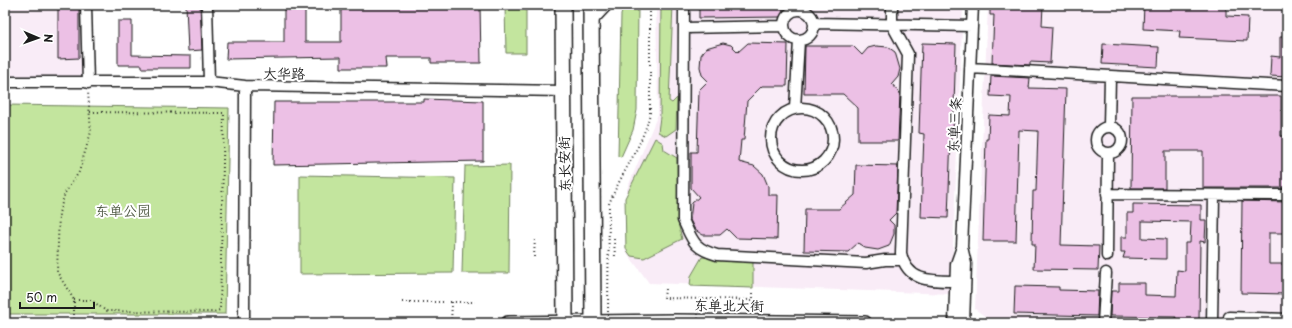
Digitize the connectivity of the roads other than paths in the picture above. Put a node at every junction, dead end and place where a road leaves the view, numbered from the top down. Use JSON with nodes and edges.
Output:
{"nodes":[{"id":1,"x":86,"y":5,"type":"edge"},
{"id":2,"x":207,"y":5,"type":"edge"},
{"id":3,"x":591,"y":5,"type":"edge"},
{"id":4,"x":607,"y":5,"type":"edge"},
{"id":5,"x":684,"y":5,"type":"edge"},
{"id":6,"x":892,"y":5,"type":"edge"},
{"id":7,"x":974,"y":5,"type":"edge"},
{"id":8,"x":563,"y":6,"type":"edge"},
{"id":9,"x":798,"y":8,"type":"edge"},
{"id":10,"x":591,"y":22,"type":"junction"},
{"id":11,"x":814,"y":23,"type":"junction"},
{"id":12,"x":892,"y":25,"type":"junction"},
{"id":13,"x":783,"y":26,"type":"junction"},
{"id":14,"x":972,"y":26,"type":"junction"},
{"id":15,"x":685,"y":28,"type":"junction"},
{"id":16,"x":799,"y":41,"type":"junction"},
{"id":17,"x":970,"y":68,"type":"junction"},
{"id":18,"x":1110,"y":81,"type":"junction"},
{"id":19,"x":5,"y":82,"type":"edge"},
{"id":20,"x":209,"y":82,"type":"junction"},
{"id":21,"x":88,"y":83,"type":"junction"},
{"id":22,"x":245,"y":86,"type":"junction"},
{"id":23,"x":1287,"y":86,"type":"edge"},
{"id":24,"x":564,"y":90,"type":"junction"},
{"id":25,"x":795,"y":108,"type":"junction"},
{"id":26,"x":1109,"y":126,"type":"junction"},
{"id":27,"x":1108,"y":153,"type":"junction"},
{"id":28,"x":1107,"y":192,"type":"junction"},
{"id":29,"x":1214,"y":195,"type":"junction"},
{"id":30,"x":1287,"y":195,"type":"edge"},
{"id":31,"x":962,"y":247,"type":"junction"},
{"id":32,"x":1107,"y":256,"type":"dead end"},
{"id":33,"x":902,"y":260,"type":"junction"},
{"id":34,"x":1106,"y":273,"type":"dead end"},
{"id":35,"x":956,"y":281,"type":"junction"},
{"id":36,"x":1229,"y":317,"type":"dead end"},
{"id":37,"x":1287,"y":319,"type":"edge"},
{"id":38,"x":598,"y":322,"type":"edge"},
{"id":39,"x":244,"y":323,"type":"edge"},
{"id":40,"x":508,"y":323,"type":"edge"},
{"id":41,"x":566,"y":323,"type":"edge"},
{"id":42,"x":865,"y":323,"type":"edge"},
{"id":43,"x":954,"y":323,"type":"edge"},
{"id":44,"x":964,"y":323,"type":"edge"},
{"id":45,"x":1103,"y":323,"type":"edge"},
{"id":46,"x":1212,"y":323,"type":"edge"}],
"edges":[{"from":1,"to":21,"type":"street"},
{"from":2,"to":20,"type":"street"},
{"from":3,"to":10,"type":"highway","name":"东长安街"},
{"from":4,"to":10,"type":"street"},
{"from":5,"to":15,"type":"street"},
{"from":6,"to":12,"type":"street"},
{"from":7,"to":14,"type":"street","name":"东单三条"},
{"from":8,"to":24,"type":"highway","name":"东长安街"},
{"from":9,"to":11,"type":"street"},
{"from":9,"to":13,"type":"street"},
{"from":10,"to":38,"type":"highway","name":"东长安街"},
{"from":11,"to":12,"type":"street"},
{"from":11,"to":16,"type":"street"},
{"from":12,"to":14,"type":"street"},
{"from":12,"to":33,"type":"street"},
{"from":13,"to":15,"type":"street"},
{"from":13,"to":16,"type":"street"},
{"from":14,"to":17,"type":"street","name":"东单三条"},
{"from":15,"to":33,"type":"street"},
{"from":16,"to":25,"type":"street"},
{"from":17,"to":18,"type":"street"},
{"from":17,"to":31,"type":"street","name":"东单三条"},
{"from":18,"to":23,"type":"street"},
{"from":18,"to":26,"type":"street"},
{"from":19,"to":21,"type":"street","name":"大华路"},
{"from":20,"to":21,"type":"street","name":"大华路"},
{"from":20,"to":22,"type":"street","name":"大华路"},
{"from":22,"to":24,"type":"street","name":"大华路"},
{"from":22,"to":39,"type":"street"},
{"from":24,"to":41,"type":"highway","name":"东长安街"},
{"from":25,"to":25,"type":"street"},
{"from":26,"to":27,"type":"street"},
{"from":26,"to":27,"type":"street"},
{"from":27,"to":28,"type":"street"},
{"from":28,"to":29,"type":"street"},
{"from":28,"to":32,"type":"street"},
{"from":29,"to":30,"type":"street"},
{"from":29,"to":46,"type":"street"},
{"from":31,"to":35,"type":"street","name":"东单三条"},
{"from":31,"to":44,"type":"street","name":"东单三条"},
{"from":33,"to":35,"type":"street"},
{"from":34,"to":45,"type":"street"},
{"from":35,"to":43,"type":"street","name":"东单三条"},
{"from":36,"to":37,"type":"street"},
{"from":38,"to":41,"type":"main road","name":"东单北大街"},
{"from":38,"to":42,"type":"main road","name":"东单北大街"},
{"from":40,"to":41,"type":"main road","name":"东单北大街"}]}
